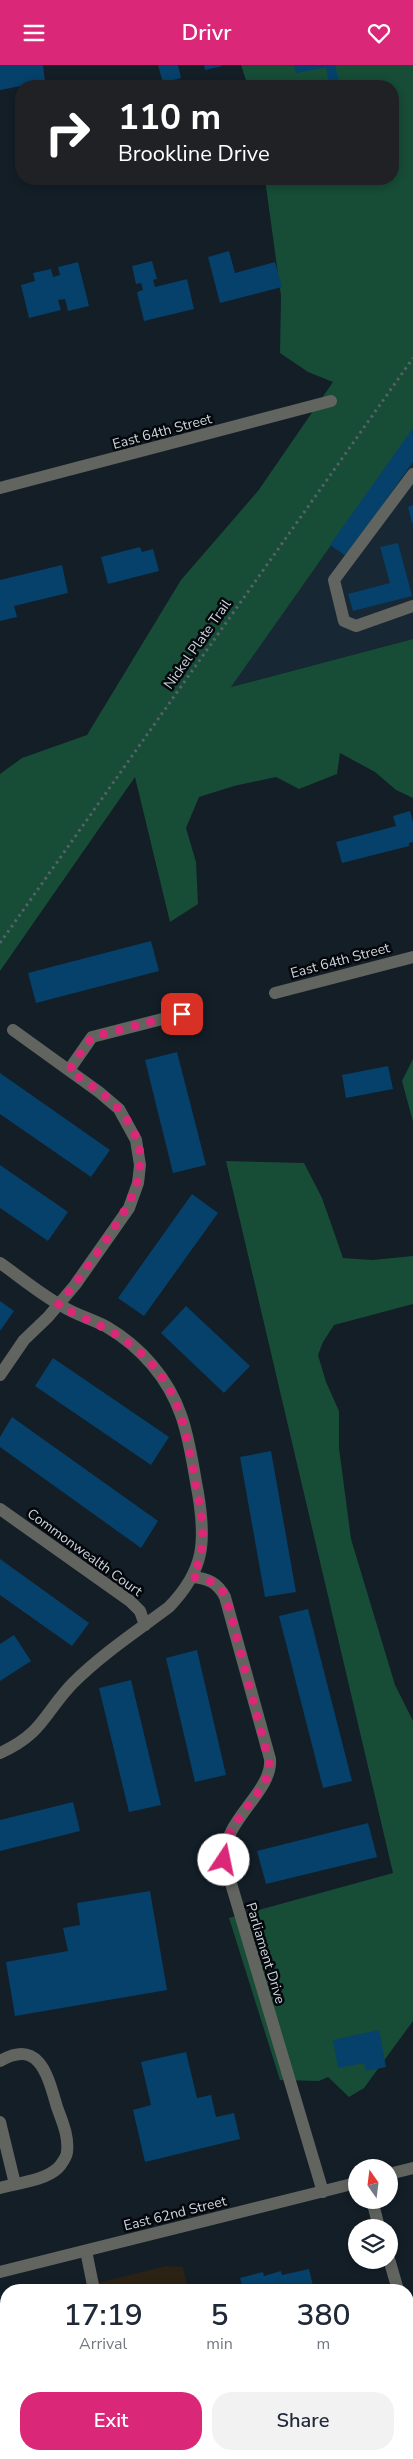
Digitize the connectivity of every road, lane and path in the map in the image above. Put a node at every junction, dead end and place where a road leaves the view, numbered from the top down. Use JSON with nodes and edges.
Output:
{"nodes":[{"id":1,"x":413,"y":358,"type":"edge"},
{"id":2,"x":331,"y":401,"type":"dead end"},
{"id":3,"x":413,"y":474,"type":"edge"},
{"id":4,"x":0,"y":488,"type":"edge"},
{"id":5,"x":413,"y":606,"type":"edge"},
{"id":6,"x":0,"y":943,"type":"edge"},
{"id":7,"x":413,"y":957,"type":"edge"},
{"id":8,"x":275,"y":993,"type":"dead end"},
{"id":9,"x":182,"y":1014,"type":"dead end"},
{"id":10,"x":13,"y":1030,"type":"dead end"},
{"id":11,"x":69,"y":1070,"type":"junction"},
{"id":12,"x":0,"y":1263,"type":"edge"},
{"id":13,"x":58,"y":1305,"type":"junction"},
{"id":14,"x":0,"y":1375,"type":"edge"},
{"id":15,"x":0,"y":1509,"type":"edge"},
{"id":16,"x":192,"y":1577,"type":"junction"},
{"id":17,"x":145,"y":1625,"type":"junction"},
{"id":18,"x":0,"y":1753,"type":"edge"},
{"id":19,"x":0,"y":2061,"type":"edge"},
{"id":20,"x":0,"y":2122,"type":"edge"},
{"id":21,"x":413,"y":2168,"type":"edge"},
{"id":22,"x":398,"y":2172,"type":"edge"},
{"id":23,"x":15,"y":2184,"type":"junction"},
{"id":24,"x":348,"y":2185,"type":"edge"},
{"id":25,"x":0,"y":2187,"type":"edge"},
{"id":26,"x":323,"y":2192,"type":"junction"},
{"id":27,"x":86,"y":2251,"type":"junction"},
{"id":28,"x":392,"y":2269,"type":"edge"},
{"id":29,"x":0,"y":2272,"type":"edge"},
{"id":30,"x":93,"y":2284,"type":"edge"},
{"id":31,"x":396,"y":2284,"type":"edge"}],
"edges":[{"from":1,"to":6,"type":"path","name":"Nickel Plate Trail"},
{"from":2,"to":4,"type":"street","name":"East 64th Street"},
{"from":3,"to":5,"type":"street"},
{"from":7,"to":8,"type":"street","name":"East 64th Street"},
{"from":9,"to":11,"type":"street"},
{"from":10,"to":11,"type":"street"},
{"from":11,"to":13,"type":"street"},
{"from":12,"to":13,"type":"street"},
{"from":13,"to":14,"type":"street"},
{"from":13,"to":16,"type":"street"},
{"from":15,"to":17,"type":"street","name":"Commonwealth Court"},
{"from":16,"to":17,"type":"street"},
{"from":16,"to":26,"type":"street","name":"Parliament Drive"},
{"from":17,"to":18,"type":"street"},
{"from":19,"to":23,"type":"street"},
{"from":20,"to":23,"type":"street"},
{"from":21,"to":22,"type":"street"},
{"from":23,"to":25,"type":"street"},
{"from":24,"to":26,"type":"street","name":"East 62nd Street"},
{"from":26,"to":27,"type":"street","name":"East 62nd Street"},
{"from":27,"to":29,"type":"street","name":"East 62nd Street"},
{"from":27,"to":30,"type":"street"},
{"from":28,"to":31,"type":"street"}]}
